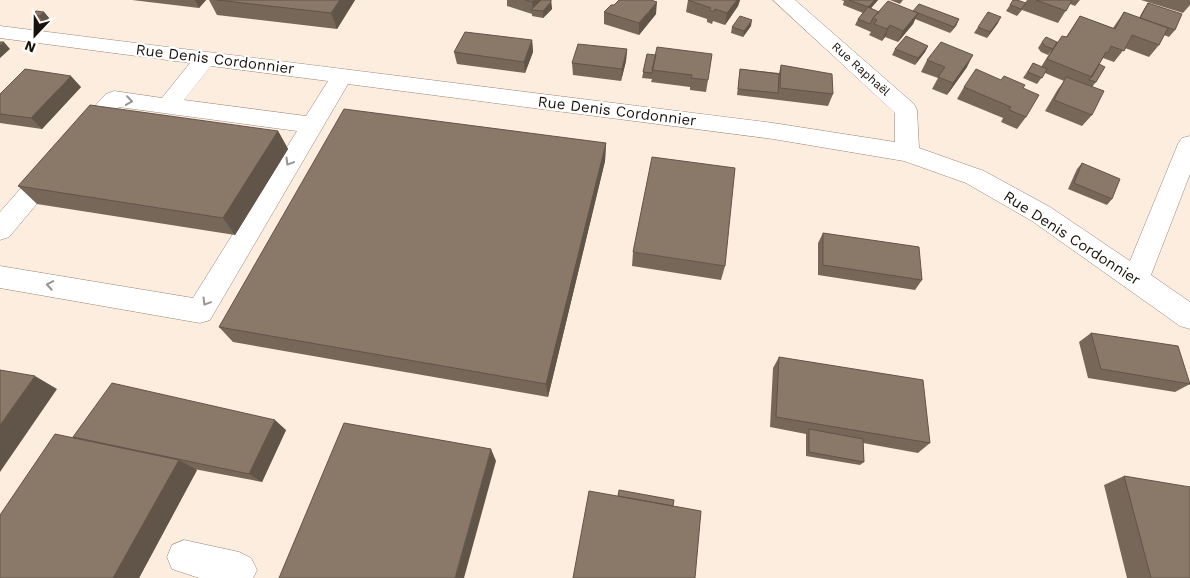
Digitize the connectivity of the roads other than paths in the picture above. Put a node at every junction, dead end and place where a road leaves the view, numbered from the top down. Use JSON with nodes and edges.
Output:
{"nodes":[{"id":1,"x":791,"y":2,"type":"edge"},
{"id":2,"x":0,"y":32,"type":"edge"},
{"id":3,"x":206,"y":58,"type":"junction"},
{"id":4,"x":342,"y":76,"type":"junction"},
{"id":5,"x":168,"y":106,"type":"junction"},
{"id":6,"x":312,"y":125,"type":"junction"},
{"id":7,"x":1190,"y":144,"type":"edge"},
{"id":8,"x":907,"y":153,"type":"junction"},
{"id":9,"x":0,"y":230,"type":"edge"},
{"id":10,"x":0,"y":277,"type":"edge"},
{"id":11,"x":1136,"y":279,"type":"junction"},
{"id":12,"x":1190,"y":317,"type":"edge"},
{"id":13,"x":184,"y":558,"type":"dead end"},
{"id":14,"x":235,"y":578,"type":"edge"}],
"edges":[{"from":1,"to":8,"type":"street","name":"Rue Raphaël"},
{"from":2,"to":3,"type":"street","name":"Rue Denis Cordonnier"},
{"from":3,"to":4,"type":"street","name":"Rue Denis Cordonnier"},
{"from":3,"to":5,"type":"street"},
{"from":4,"to":6,"type":"street"},
{"from":4,"to":8,"type":"street","name":"Rue Denis Cordonnier"},
{"from":5,"to":6,"type":"street"},
{"from":9,"to":5,"type":"street","one_way":true},
{"from":6,"to":10,"type":"street","one_way":true},
{"from":7,"to":11,"type":"street"},
{"from":8,"to":11,"type":"street","name":"Rue Denis Cordonnier"},
{"from":11,"to":12,"type":"street","name":"Rue Denis Cordonnier"},
{"from":13,"to":14,"type":"street"}]}
